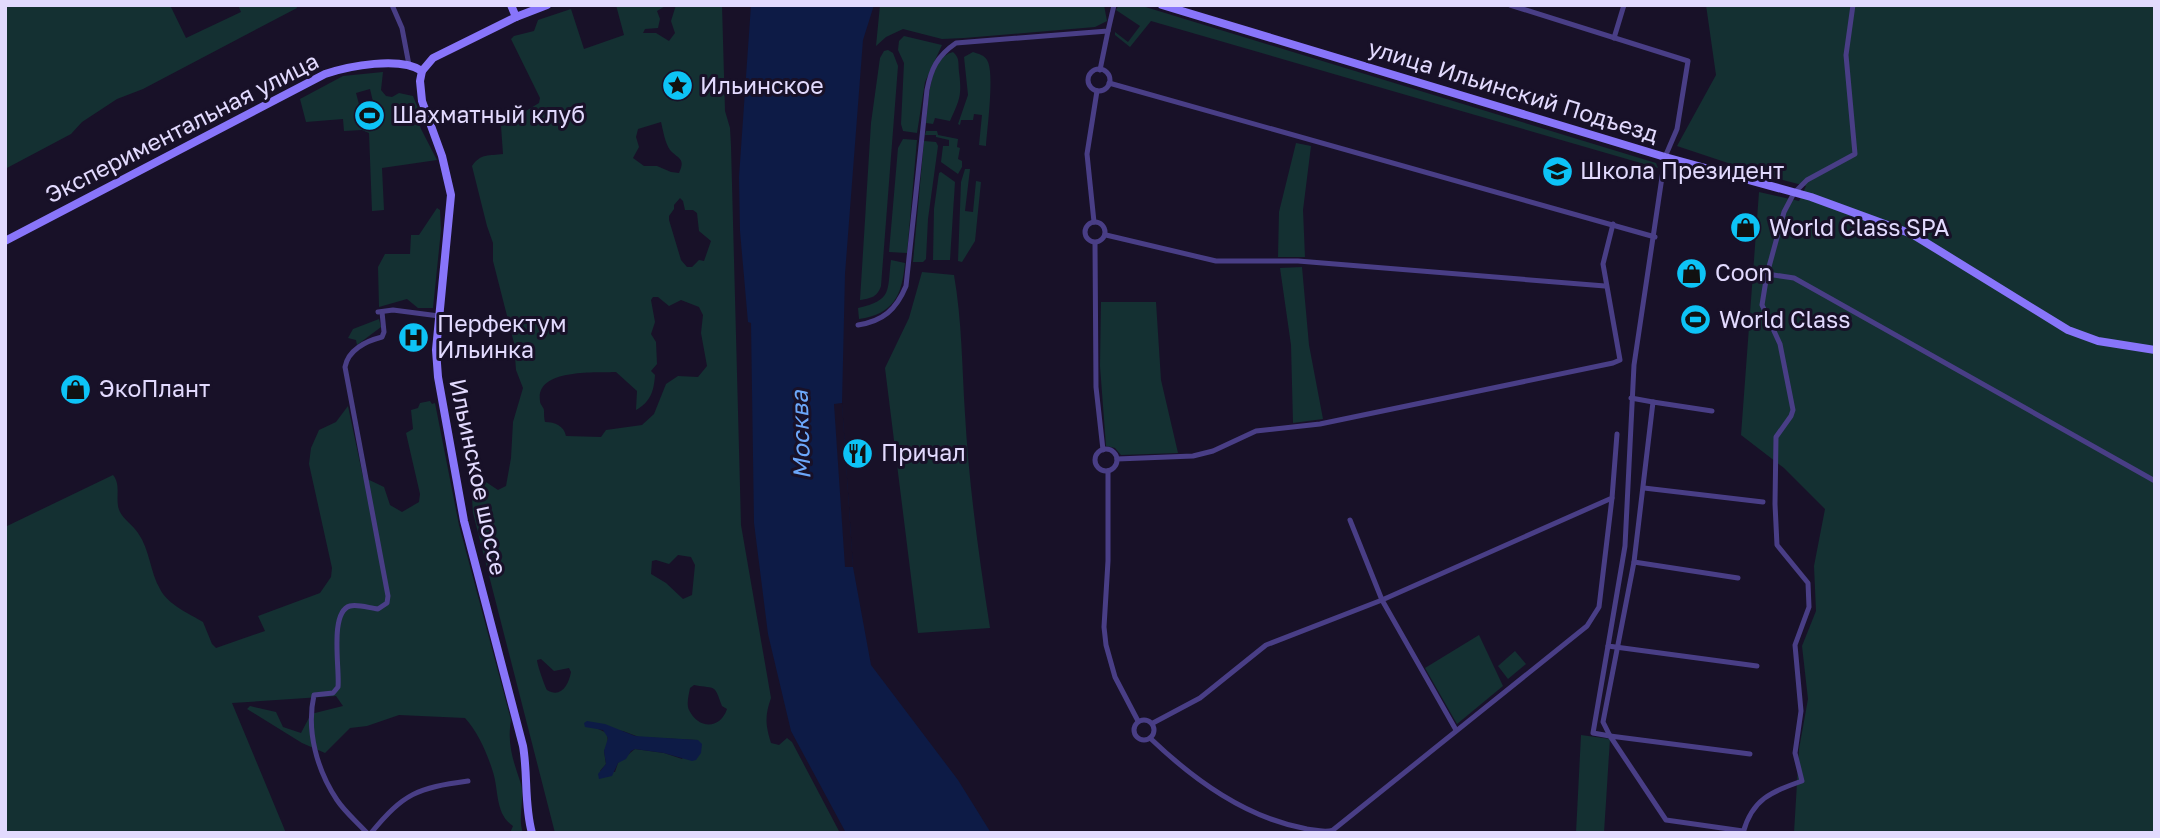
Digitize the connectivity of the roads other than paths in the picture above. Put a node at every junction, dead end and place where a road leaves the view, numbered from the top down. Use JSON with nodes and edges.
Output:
{"nodes":[{"id":1,"x":392,"y":5,"type":"edge"},
{"id":2,"x":511,"y":5,"type":"edge"},
{"id":3,"x":547,"y":5,"type":"edge"},
{"id":4,"x":1114,"y":5,"type":"edge"},
{"id":5,"x":1162,"y":5,"type":"edge"},
{"id":6,"x":1510,"y":5,"type":"edge"},
{"id":7,"x":1624,"y":5,"type":"edge"},
{"id":8,"x":1853,"y":5,"type":"edge"},
{"id":9,"x":516,"y":17,"type":"junction"},
{"id":10,"x":1108,"y":31,"type":"junction"},
{"id":11,"x":1614,"y":38,"type":"junction"},
{"id":12,"x":410,"y":65,"type":"junction"},
{"id":13,"x":1100,"y":70,"type":"junction"},
{"id":14,"x":422,"y":71,"type":"junction"},
{"id":15,"x":1110,"y":83,"type":"junction"},
{"id":16,"x":1097,"y":91,"type":"junction"},
{"id":17,"x":1665,"y":157,"type":"junction"},
{"id":18,"x":1794,"y":193,"type":"junction"},
{"id":19,"x":1094,"y":222,"type":"junction"},
{"id":20,"x":1613,"y":224,"type":"junction"},
{"id":21,"x":1106,"y":235,"type":"junction"},
{"id":22,"x":1655,"y":237,"type":"junction"},
{"id":23,"x":5,"y":241,"type":"edge"},
{"id":24,"x":1095,"y":243,"type":"junction"},
{"id":25,"x":1768,"y":274,"type":"junction"},
{"id":26,"x":1605,"y":286,"type":"junction"},
{"id":27,"x":439,"y":316,"type":"junction"},
{"id":28,"x":858,"y":325,"type":"dead end"},
{"id":29,"x":2155,"y":350,"type":"edge"},
{"id":30,"x":1631,"y":398,"type":"junction"},
{"id":31,"x":1653,"y":402,"type":"junction"},
{"id":32,"x":1712,"y":411,"type":"dead end"},
{"id":33,"x":1617,"y":434,"type":"dead end"},
{"id":34,"x":1103,"y":450,"type":"junction"},
{"id":35,"x":1116,"y":458,"type":"junction"},
{"id":36,"x":1108,"y":471,"type":"junction"},
{"id":37,"x":2155,"y":481,"type":"edge"},
{"id":38,"x":1644,"y":488,"type":"junction"},
{"id":39,"x":1612,"y":498,"type":"junction"},
{"id":40,"x":1763,"y":502,"type":"dead end"},
{"id":41,"x":1350,"y":520,"type":"dead end"},
{"id":42,"x":1634,"y":562,"type":"junction"},
{"id":43,"x":1738,"y":578,"type":"dead end"},
{"id":44,"x":1382,"y":600,"type":"junction"},
{"id":45,"x":1608,"y":646,"type":"junction"},
{"id":46,"x":1617,"y":646,"type":"junction"},
{"id":47,"x":1757,"y":666,"type":"dead end"},
{"id":48,"x":1138,"y":721,"type":"junction"},
{"id":49,"x":1153,"y":723,"type":"junction"},
{"id":50,"x":1456,"y":730,"type":"junction"},
{"id":51,"x":1610,"y":736,"type":"junction"},
{"id":52,"x":1150,"y":738,"type":"junction"},
{"id":53,"x":1750,"y":754,"type":"dead end"},
{"id":54,"x":468,"y":781,"type":"dead end"},
{"id":55,"x":1743,"y":832,"type":"edge"},
{"id":56,"x":369,"y":833,"type":"edge"},
{"id":57,"x":532,"y":833,"type":"edge"}],
"edges":[{"from":1,"to":12,"type":"street"},
{"from":2,"to":9,"type":"main road"},
{"from":3,"to":9,"type":"main road"},
{"from":4,"to":10,"type":"street"},
{"from":5,"to":17,"type":"main road","name":"улица Ильинский Подъезд"},
{"from":6,"to":11,"type":"street"},
{"from":7,"to":11,"type":"street"},
{"from":8,"to":18,"type":"street"},
{"from":9,"to":14,"type":"main road"},
{"from":10,"to":13,"type":"street"},
{"from":10,"to":28,"type":"street"},
{"from":11,"to":17,"type":"street"},
{"from":12,"to":14,"type":"main road","name":"Экспериментальная улица"},
{"from":12,"to":23,"type":"main road","name":"Экспериментальная улица"},
{"from":13,"to":15,"type":"street"},
{"from":13,"to":16,"type":"street"},
{"from":14,"to":27,"type":"main road","name":"Ильинское шоссе"},
{"from":15,"to":16,"type":"street"},
{"from":15,"to":20,"type":"street"},
{"from":16,"to":19,"type":"street"},
{"from":17,"to":18,"type":"main road","name":"улица Ильинский Подъезд"},
{"from":17,"to":22,"type":"street"},
{"from":18,"to":25,"type":"street"},
{"from":18,"to":29,"type":"main road","name":"улица Ильинский Подъезд"},
{"from":19,"to":21,"type":"street"},
{"from":19,"to":24,"type":"street"},
{"from":20,"to":22,"type":"street"},
{"from":20,"to":26,"type":"street"},
{"from":21,"to":24,"type":"street"},
{"from":21,"to":26,"type":"street"},
{"from":22,"to":30,"type":"street"},
{"from":24,"to":34,"type":"street"},
{"from":25,"to":37,"type":"street"},
{"from":25,"to":55,"type":"street"},
{"from":26,"to":35,"type":"street"},
{"from":27,"to":56,"type":"street"},
{"from":27,"to":57,"type":"main road","name":"Ильинское шоссе"},
{"from":30,"to":31,"type":"street"},
{"from":30,"to":45,"type":"street"},
{"from":31,"to":32,"type":"street"},
{"from":31,"to":38,"type":"street"},
{"from":33,"to":39,"type":"street"},
{"from":34,"to":35,"type":"street"},
{"from":34,"to":36,"type":"street"},
{"from":35,"to":36,"type":"street"},
{"from":36,"to":48,"type":"street"},
{"from":38,"to":40,"type":"street"},
{"from":38,"to":42,"type":"street"},
{"from":39,"to":44,"type":"street"},
{"from":39,"to":50,"type":"street"},
{"from":41,"to":44,"type":"street"},
{"from":42,"to":43,"type":"street"},
{"from":42,"to":46,"type":"street"},
{"from":44,"to":49,"type":"street"},
{"from":44,"to":50,"type":"street"},
{"from":45,"to":46,"type":"street"},
{"from":45,"to":51,"type":"street"},
{"from":46,"to":47,"type":"street"},
{"from":46,"to":51,"type":"street"},
{"from":48,"to":49,"type":"street"},
{"from":48,"to":52,"type":"street"},
{"from":49,"to":52,"type":"street"},
{"from":50,"to":52,"type":"street"},
{"from":51,"to":53,"type":"street"},
{"from":51,"to":55,"type":"street"},
{"from":54,"to":56,"type":"street"}]}
